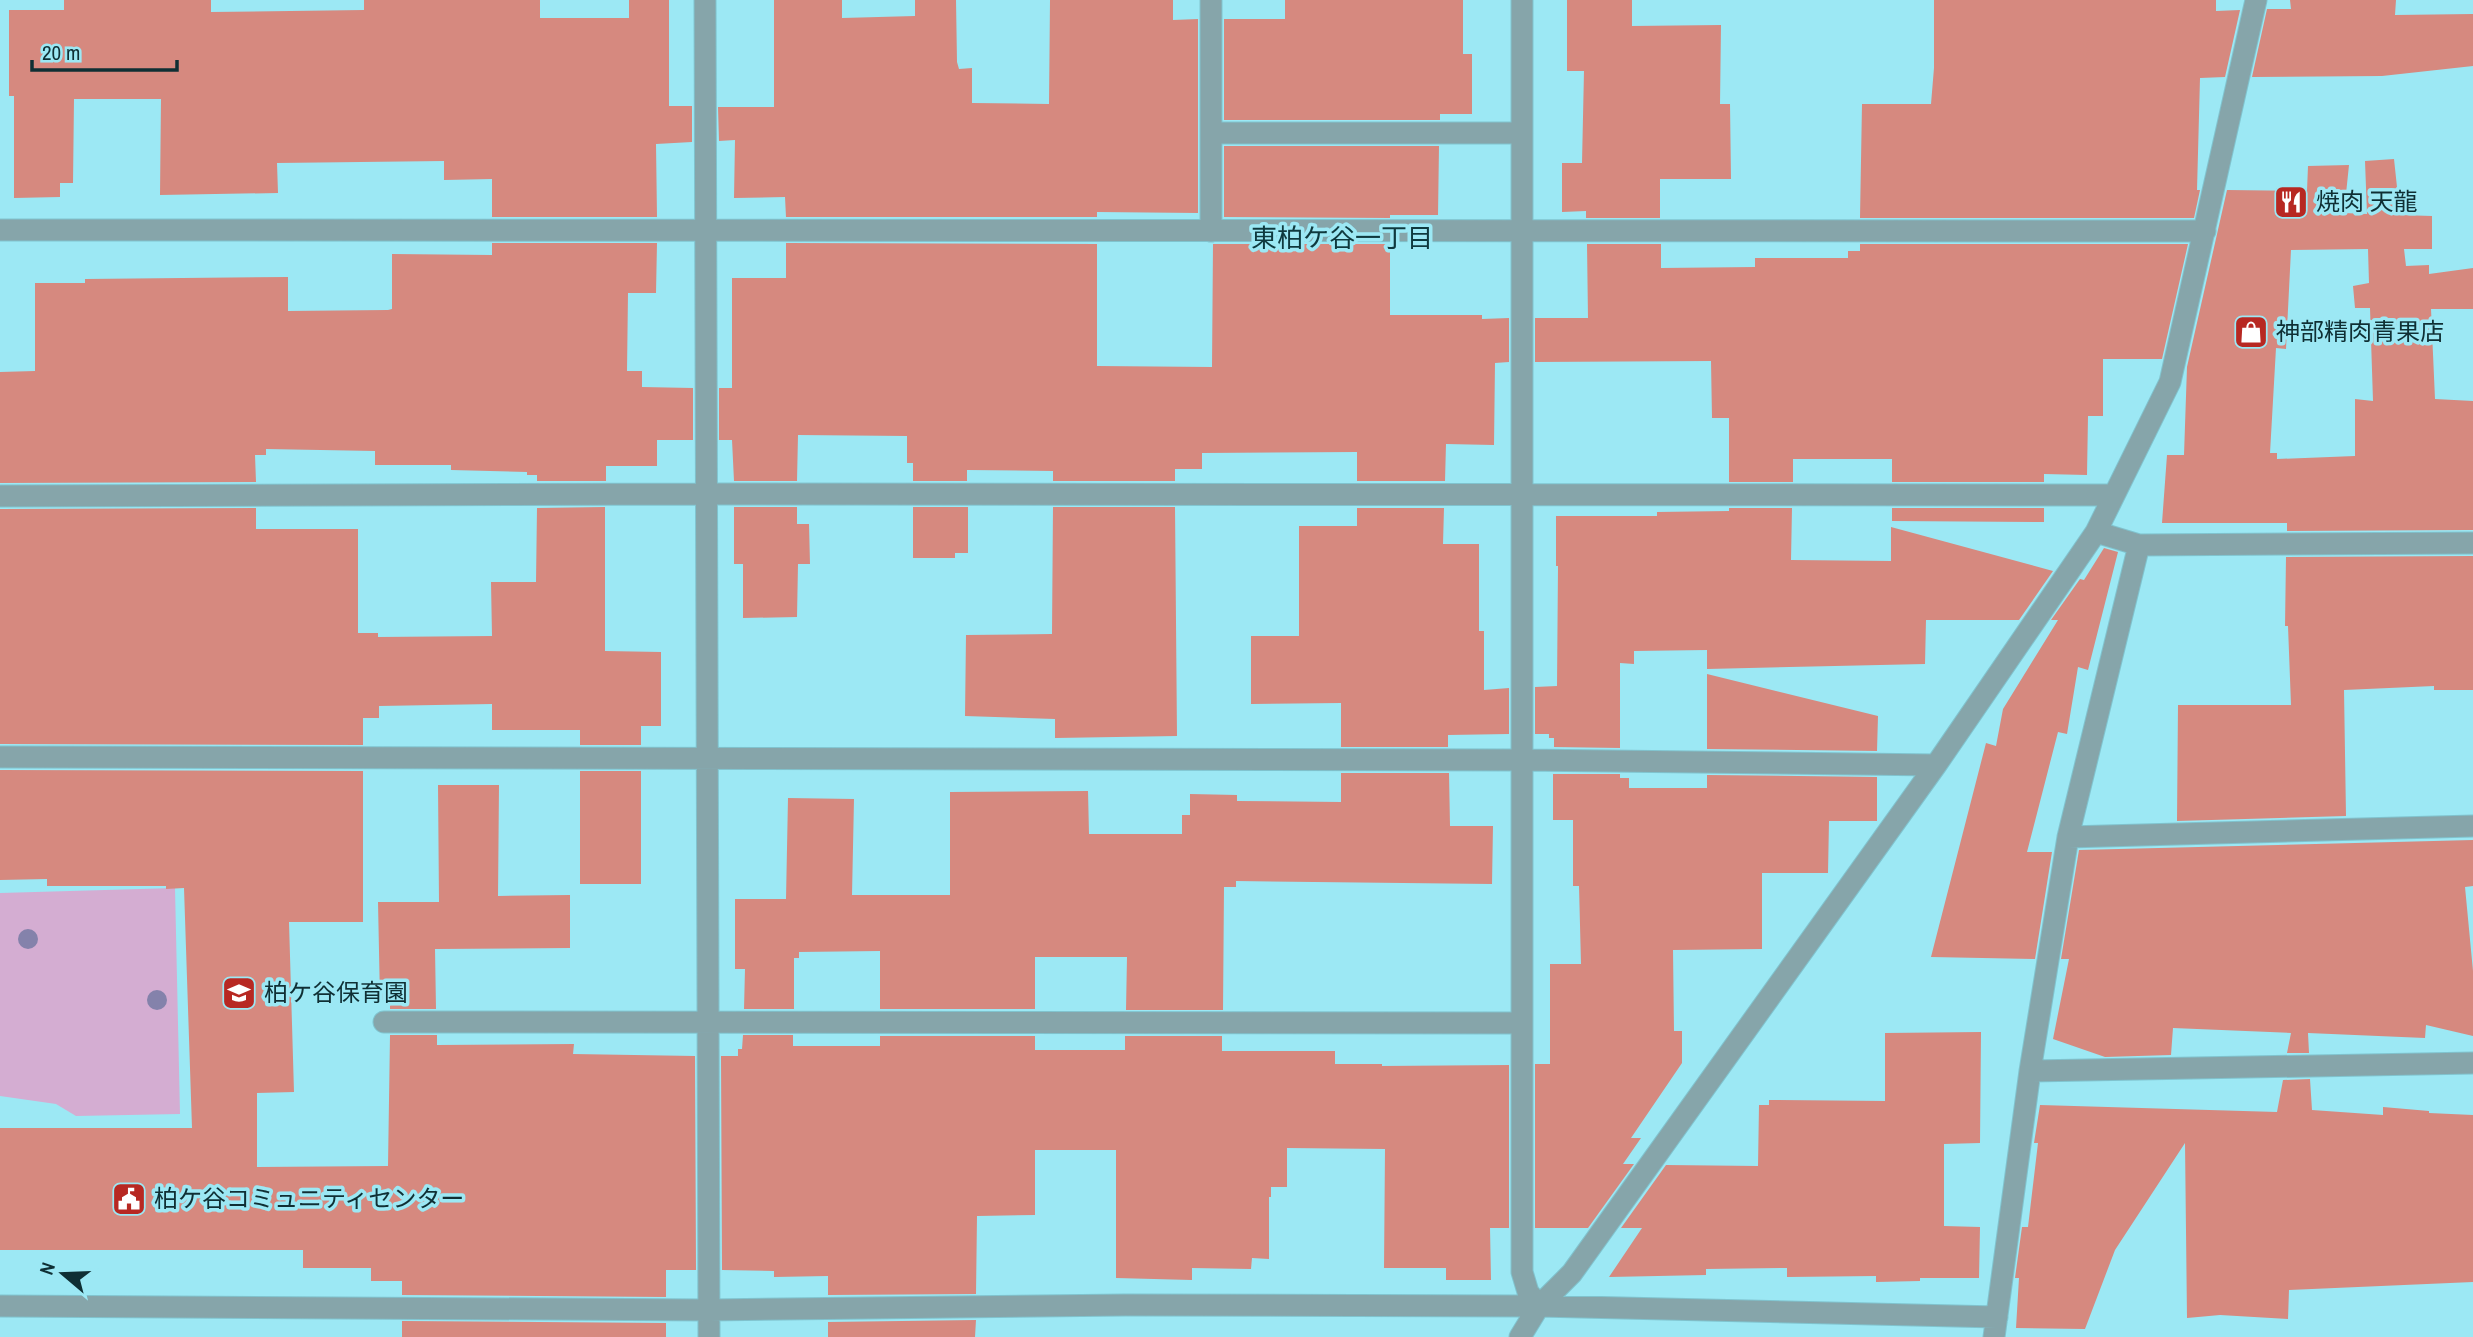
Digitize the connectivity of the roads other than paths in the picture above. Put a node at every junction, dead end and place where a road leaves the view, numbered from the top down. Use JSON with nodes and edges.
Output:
{"nodes":[{"id":1,"x":705,"y":0,"type":"edge"},
{"id":2,"x":1211,"y":0,"type":"edge"},
{"id":3,"x":1522,"y":0,"type":"edge"},
{"id":4,"x":2256,"y":0,"type":"edge"},
{"id":5,"x":1212,"y":133,"type":"junction"},
{"id":6,"x":1522,"y":134,"type":"junction"},
{"id":7,"x":0,"y":230,"type":"edge"},
{"id":8,"x":706,"y":230,"type":"junction"},
{"id":9,"x":1211,"y":231,"type":"junction"},
{"id":10,"x":1521,"y":231,"type":"junction"},
{"id":11,"x":2206,"y":231,"type":"junction"},
{"id":12,"x":706,"y":494,"type":"junction"},
{"id":13,"x":1521,"y":494,"type":"junction"},
{"id":14,"x":2115,"y":495,"type":"junction"},
{"id":15,"x":0,"y":496,"type":"edge"},
{"id":16,"x":2096,"y":532,"type":"junction"},
{"id":17,"x":2473,"y":543,"type":"edge"},
{"id":18,"x":2139,"y":545,"type":"junction"},
{"id":19,"x":0,"y":757,"type":"edge"},
{"id":20,"x":707,"y":759,"type":"junction"},
{"id":21,"x":1521,"y":760,"type":"junction"},
{"id":22,"x":1936,"y":765,"type":"junction"},
{"id":23,"x":2473,"y":826,"type":"edge"},
{"id":24,"x":2068,"y":838,"type":"junction"},
{"id":25,"x":384,"y":1022,"type":"dead end"},
{"id":26,"x":708,"y":1023,"type":"junction"},
{"id":27,"x":1521,"y":1023,"type":"junction"},
{"id":28,"x":2473,"y":1063,"type":"edge"},
{"id":29,"x":2030,"y":1071,"type":"junction"},
{"id":30,"x":0,"y":1306,"type":"edge"},
{"id":31,"x":1539,"y":1307,"type":"junction"},
{"id":32,"x":709,"y":1310,"type":"junction"},
{"id":33,"x":1996,"y":1327,"type":"edge"},
{"id":34,"x":709,"y":1337,"type":"edge"},
{"id":35,"x":1520,"y":1337,"type":"edge"}],
"edges":[{"from":1,"to":8,"type":"street"},
{"from":2,"to":5,"type":"street"},
{"from":3,"to":6,"type":"street"},
{"from":4,"to":11,"type":"street"},
{"from":5,"to":6,"type":"street"},
{"from":5,"to":9,"type":"street"},
{"from":6,"to":10,"type":"street"},
{"from":7,"to":8,"type":"street"},
{"from":8,"to":9,"type":"street"},
{"from":8,"to":12,"type":"street"},
{"from":9,"to":10,"type":"street"},
{"from":10,"to":11,"type":"street"},
{"from":10,"to":13,"type":"street"},
{"from":11,"to":14,"type":"street"},
{"from":12,"to":13,"type":"street"},
{"from":12,"to":15,"type":"street"},
{"from":12,"to":20,"type":"street"},
{"from":13,"to":14,"type":"street"},
{"from":13,"to":21,"type":"street"},
{"from":14,"to":16,"type":"street"},
{"from":16,"to":18,"type":"street"},
{"from":16,"to":22,"type":"street"},
{"from":17,"to":18,"type":"street"},
{"from":18,"to":24,"type":"street"},
{"from":19,"to":20,"type":"street"},
{"from":20,"to":21,"type":"street"},
{"from":20,"to":26,"type":"street"},
{"from":21,"to":22,"type":"street"},
{"from":21,"to":27,"type":"street"},
{"from":22,"to":31,"type":"street"},
{"from":23,"to":24,"type":"street"},
{"from":24,"to":29,"type":"street"},
{"from":25,"to":26,"type":"street"},
{"from":26,"to":27,"type":"street"},
{"from":26,"to":32,"type":"street"},
{"from":27,"to":31,"type":"street"},
{"from":28,"to":29,"type":"street"},
{"from":29,"to":33,"type":"street"},
{"from":30,"to":32,"type":"street"},
{"from":31,"to":32,"type":"street"},
{"from":31,"to":33,"type":"street"},
{"from":31,"to":35,"type":"street"},
{"from":32,"to":34,"type":"street"}]}
